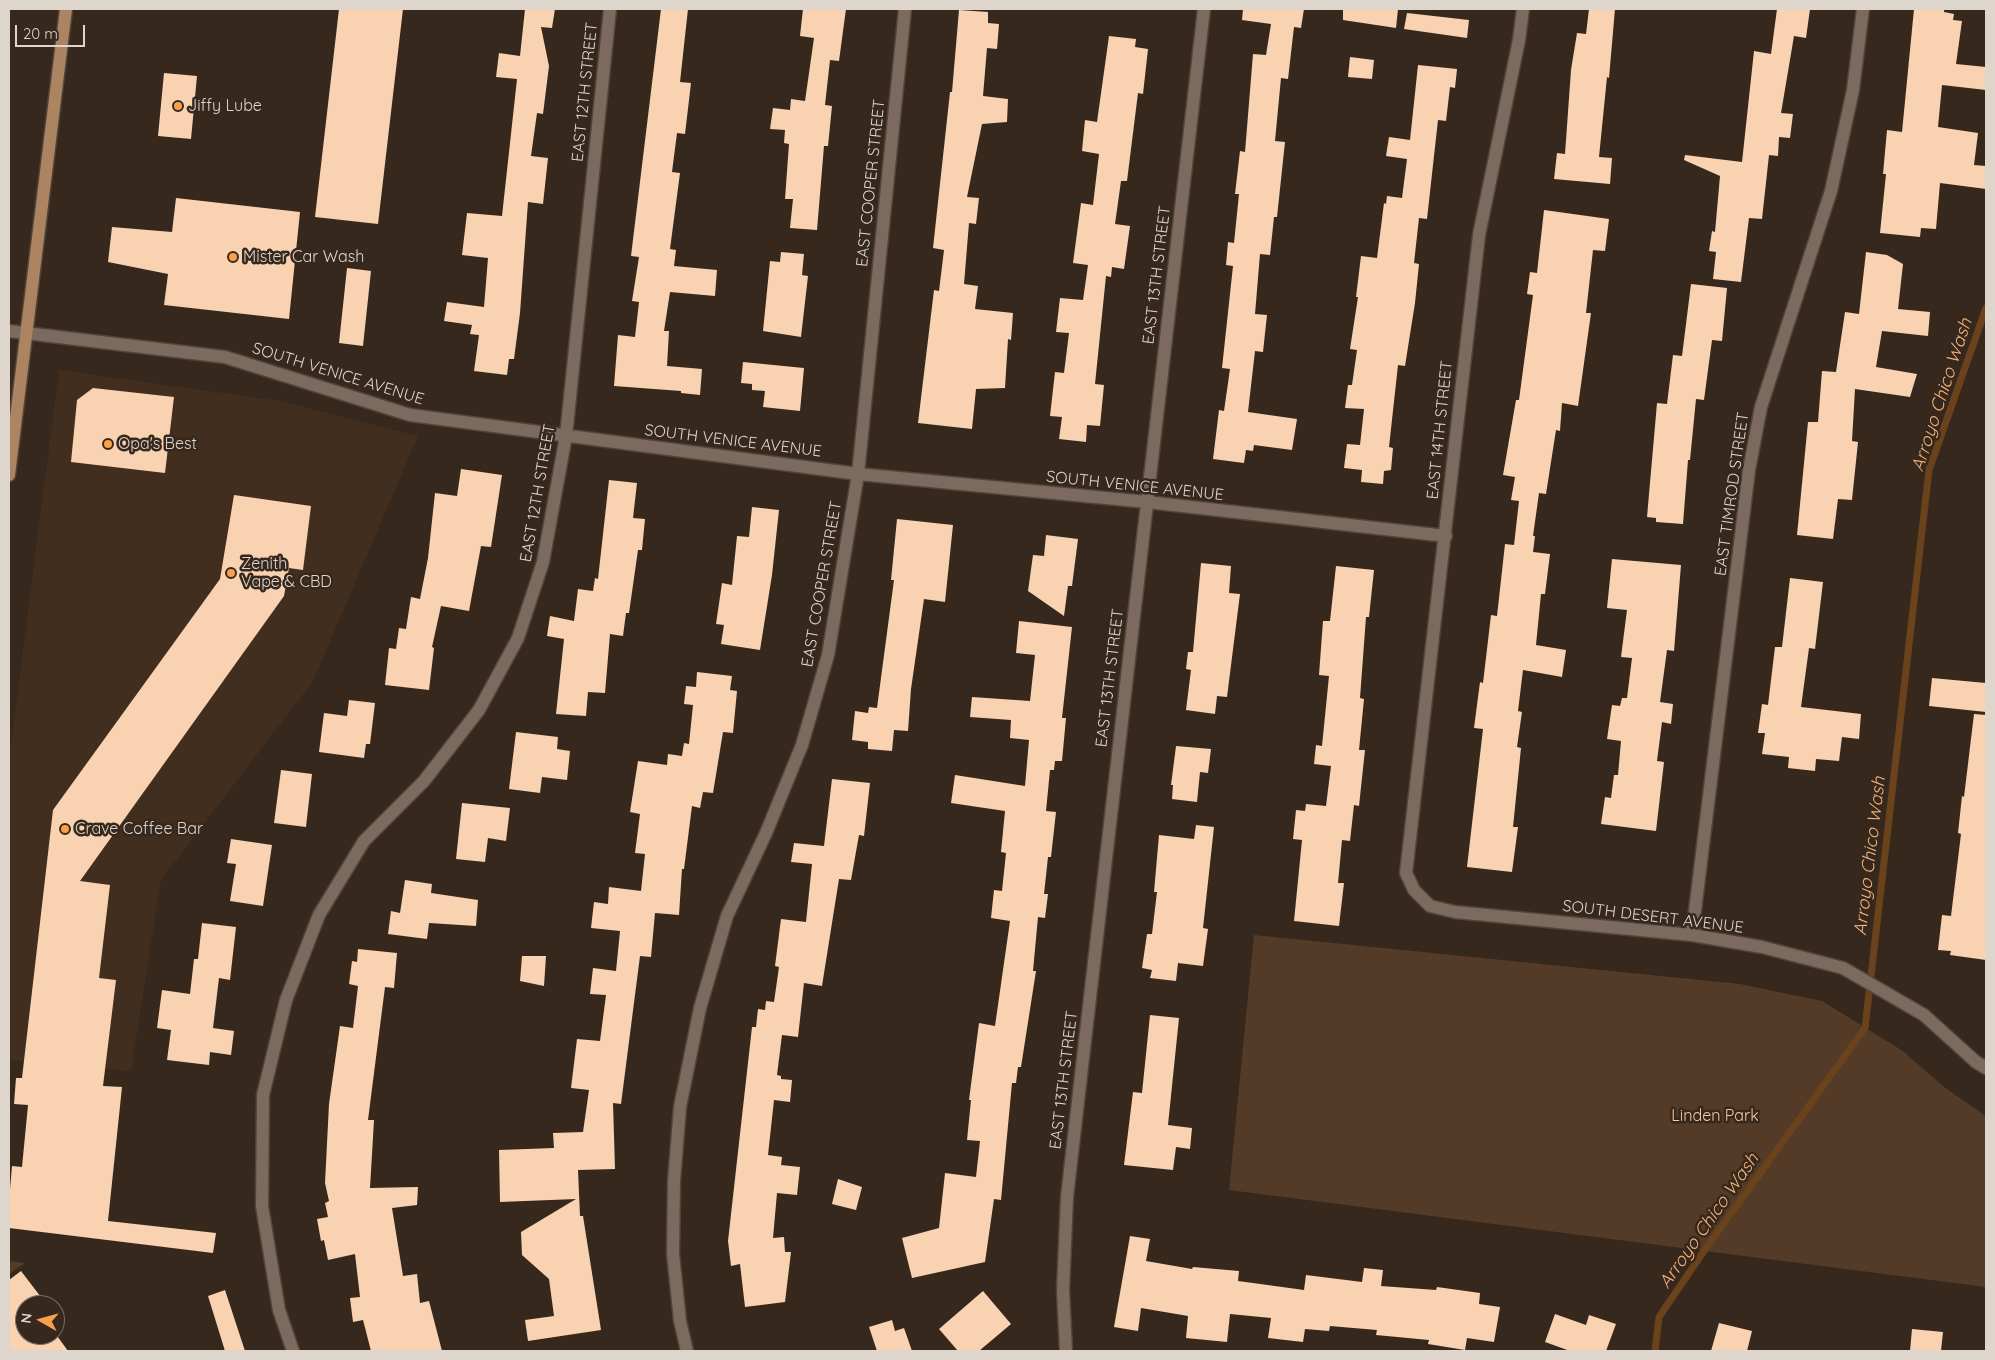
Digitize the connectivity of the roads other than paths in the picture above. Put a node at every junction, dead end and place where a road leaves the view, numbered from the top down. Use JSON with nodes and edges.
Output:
{"nodes":[{"id":1,"x":66,"y":9,"type":"edge"},
{"id":2,"x":610,"y":9,"type":"edge"},
{"id":3,"x":905,"y":9,"type":"edge"},
{"id":4,"x":1204,"y":9,"type":"edge"},
{"id":5,"x":1523,"y":9,"type":"edge"},
{"id":6,"x":1862,"y":9,"type":"edge"},
{"id":7,"x":9,"y":331,"type":"edge"},
{"id":8,"x":26,"y":333,"type":"junction"},
{"id":9,"x":566,"y":436,"type":"junction"},
{"id":10,"x":9,"y":474,"type":"edge"},
{"id":11,"x":858,"y":474,"type":"junction"},
{"id":12,"x":1147,"y":502,"type":"junction"},
{"id":13,"x":1446,"y":536,"type":"junction"},
{"id":14,"x":1407,"y":857,"type":"joint"},
{"id":15,"x":1692,"y":935,"type":"junction"},
{"id":16,"x":1986,"y":1068,"type":"edge"},
{"id":17,"x":293,"y":1351,"type":"edge"},
{"id":18,"x":687,"y":1351,"type":"edge"},
{"id":19,"x":1066,"y":1351,"type":"edge"}],
"edges":[{"from":1,"to":8,"type":"main road"},
{"from":2,"to":9,"type":"street","name":"EAST 12TH STREET"},
{"from":3,"to":11,"type":"street","name":"EAST COOPER STREET"},
{"from":4,"to":12,"type":"street","name":"EAST 13TH STREET"},
{"from":5,"to":13,"type":"street","name":"EAST 14TH STREET"},
{"from":6,"to":15,"type":"street","name":"EAST TIMROD STREET"},
{"from":7,"to":8,"type":"street","name":"SOUTH VENICE AVENUE"},
{"from":8,"to":9,"type":"street","name":"SOUTH VENICE AVENUE"},
{"from":8,"to":10,"type":"main road"},
{"from":9,"to":11,"type":"street","name":"SOUTH VENICE AVENUE"},
{"from":9,"to":17,"type":"street","name":"EAST 12TH STREET"},
{"from":11,"to":12,"type":"street","name":"SOUTH VENICE AVENUE"},
{"from":11,"to":18,"type":"street","name":"EAST COOPER STREET"},
{"from":12,"to":13,"type":"street","name":"SOUTH VENICE AVENUE"},
{"from":12,"to":19,"type":"street","name":"EAST 13TH STREET"},
{"from":13,"to":14,"type":"street","name":"EAST 14TH STREET"},
{"from":14,"to":15,"type":"street","name":"SOUTH DESERT AVENUE"},
{"from":15,"to":16,"type":"street","name":"SOUTH DESERT AVENUE"}]}
